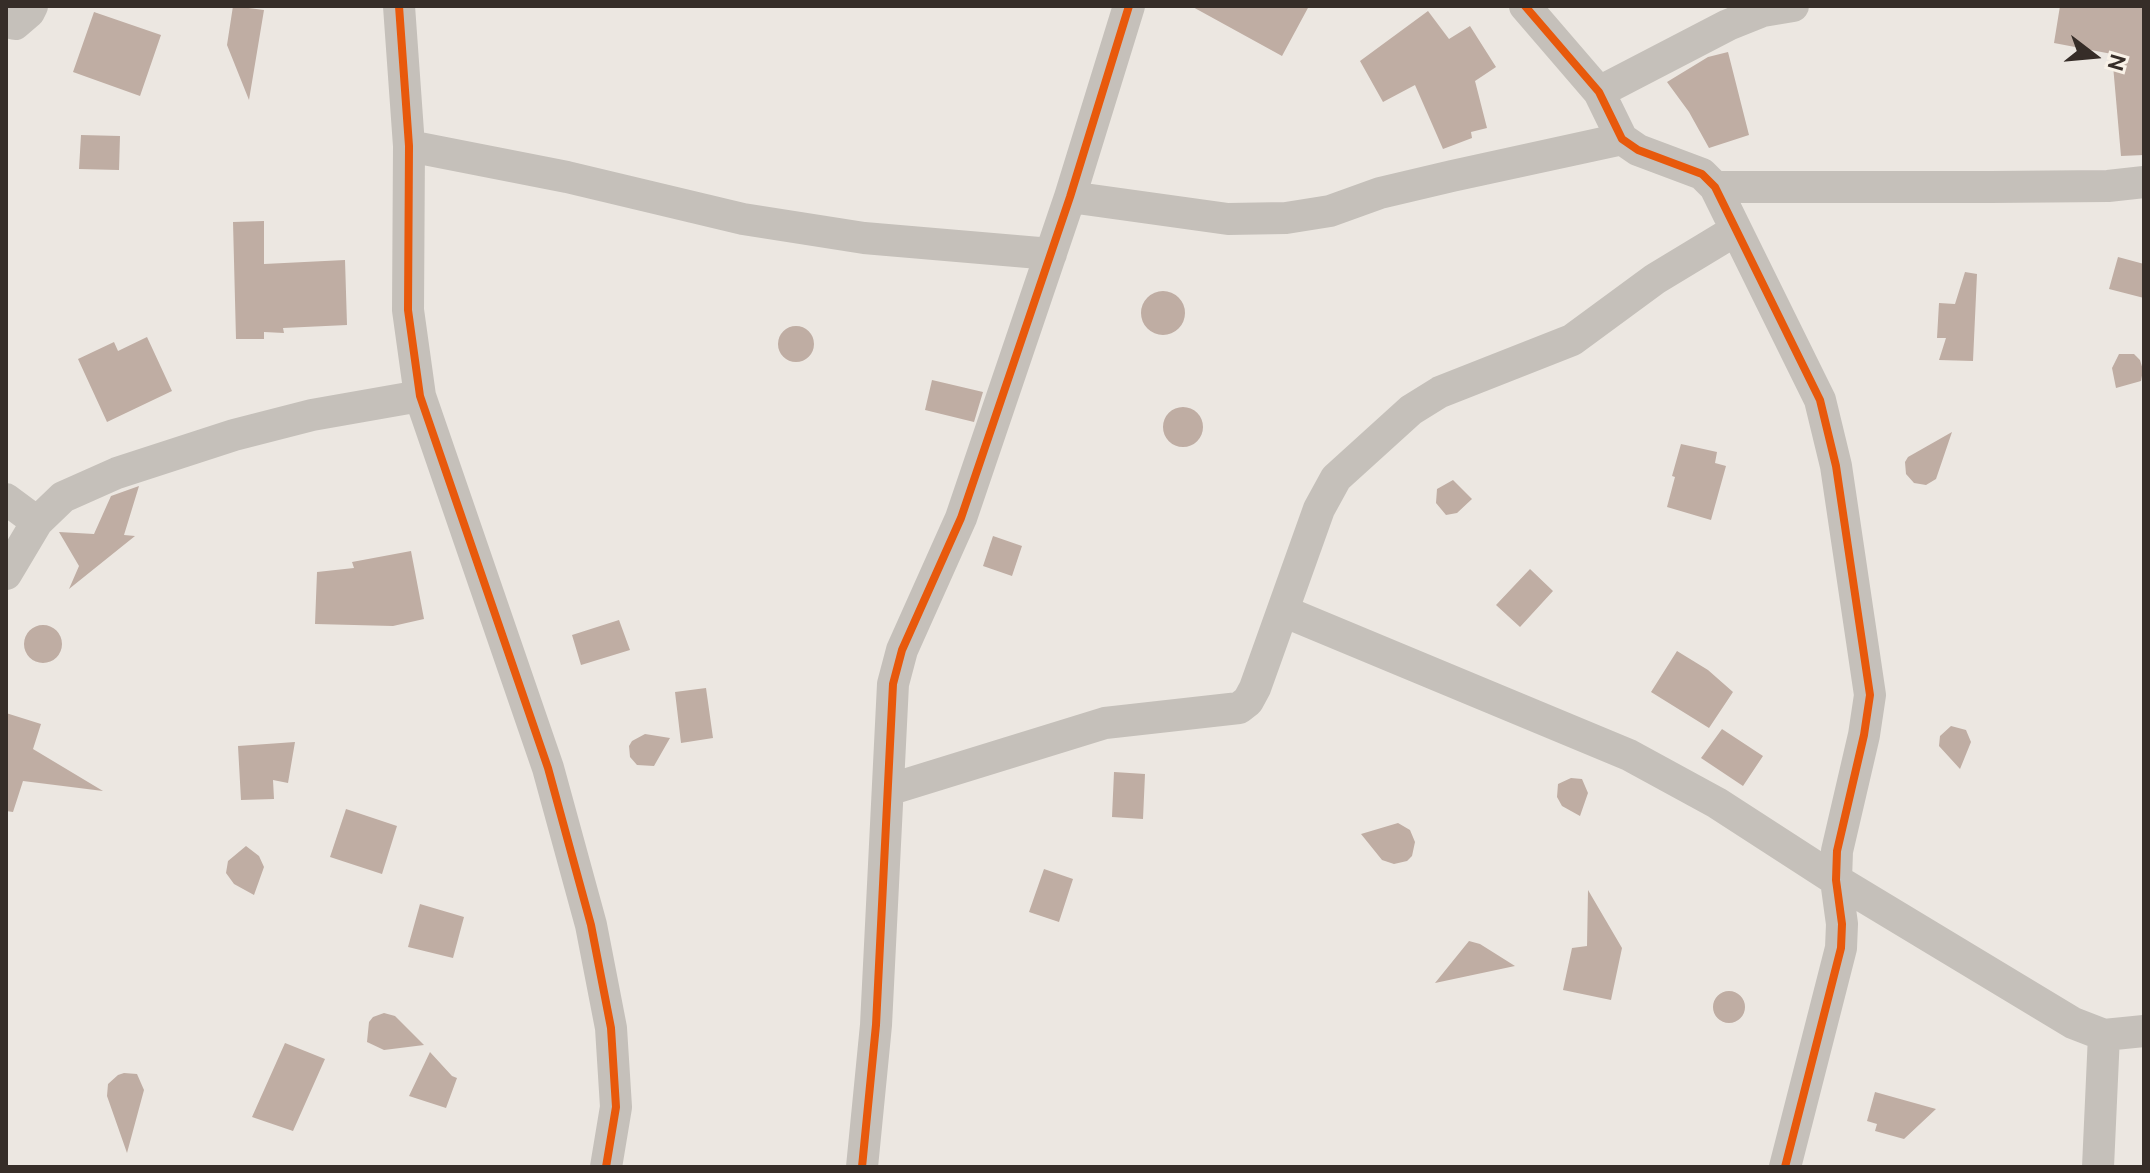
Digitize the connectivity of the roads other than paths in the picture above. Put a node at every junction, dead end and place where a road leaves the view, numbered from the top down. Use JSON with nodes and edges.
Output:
{"nodes":[{"id":1,"x":32,"y":6,"type":"edge"},
{"id":2,"x":399,"y":6,"type":"edge"},
{"id":3,"x":1129,"y":6,"type":"edge"},
{"id":4,"x":1525,"y":6,"type":"edge"},
{"id":5,"x":1793,"y":6,"type":"edge"},
{"id":6,"x":6,"y":22,"type":"edge"},
{"id":7,"x":1599,"y":92,"type":"junction"},
{"id":8,"x":1622,"y":139,"type":"junction"},
{"id":9,"x":409,"y":146,"type":"junction"},
{"id":10,"x":2144,"y":182,"type":"edge"},
{"id":11,"x":1715,"y":187,"type":"junction"},
{"id":12,"x":1070,"y":197,"type":"junction"},
{"id":13,"x":1736,"y":230,"type":"junction"},
{"id":14,"x":1051,"y":254,"type":"junction"},
{"id":15,"x":420,"y":396,"type":"junction"},
{"id":16,"x":6,"y":499,"type":"edge"},
{"id":17,"x":37,"y":522,"type":"junction"},
{"id":18,"x":6,"y":574,"type":"edge"},
{"id":19,"x":1283,"y":611,"type":"junction"},
{"id":20,"x":888,"y":790,"type":"junction"},
{"id":21,"x":1836,"y":880,"type":"junction"},
{"id":22,"x":2144,"y":1031,"type":"edge"},
{"id":23,"x":2104,"y":1035,"type":"junction"},
{"id":24,"x":606,"y":1167,"type":"edge"},
{"id":25,"x":862,"y":1167,"type":"edge"},
{"id":26,"x":1785,"y":1167,"type":"edge"},
{"id":27,"x":2098,"y":1167,"type":"edge"}],
"edges":[{"from":1,"to":6,"type":"street"},
{"from":2,"to":9,"type":"street"},
{"from":3,"to":12,"type":"street"},
{"from":4,"to":7,"type":"street"},
{"from":5,"to":7,"type":"street"},
{"from":7,"to":8,"type":"street"},
{"from":8,"to":11,"type":"street"},
{"from":8,"to":12,"type":"street"},
{"from":9,"to":14,"type":"street"},
{"from":9,"to":15,"type":"street"},
{"from":10,"to":11,"type":"street"},
{"from":11,"to":13,"type":"street"},
{"from":12,"to":14,"type":"street"},
{"from":13,"to":19,"type":"street"},
{"from":13,"to":21,"type":"street"},
{"from":14,"to":20,"type":"street"},
{"from":15,"to":17,"type":"street"},
{"from":15,"to":24,"type":"street"},
{"from":16,"to":17,"type":"street"},
{"from":17,"to":18,"type":"street"},
{"from":19,"to":20,"type":"street"},
{"from":19,"to":21,"type":"street"},
{"from":20,"to":25,"type":"street"},
{"from":21,"to":23,"type":"street"},
{"from":21,"to":26,"type":"street"},
{"from":22,"to":23,"type":"street"},
{"from":23,"to":27,"type":"street"}]}
